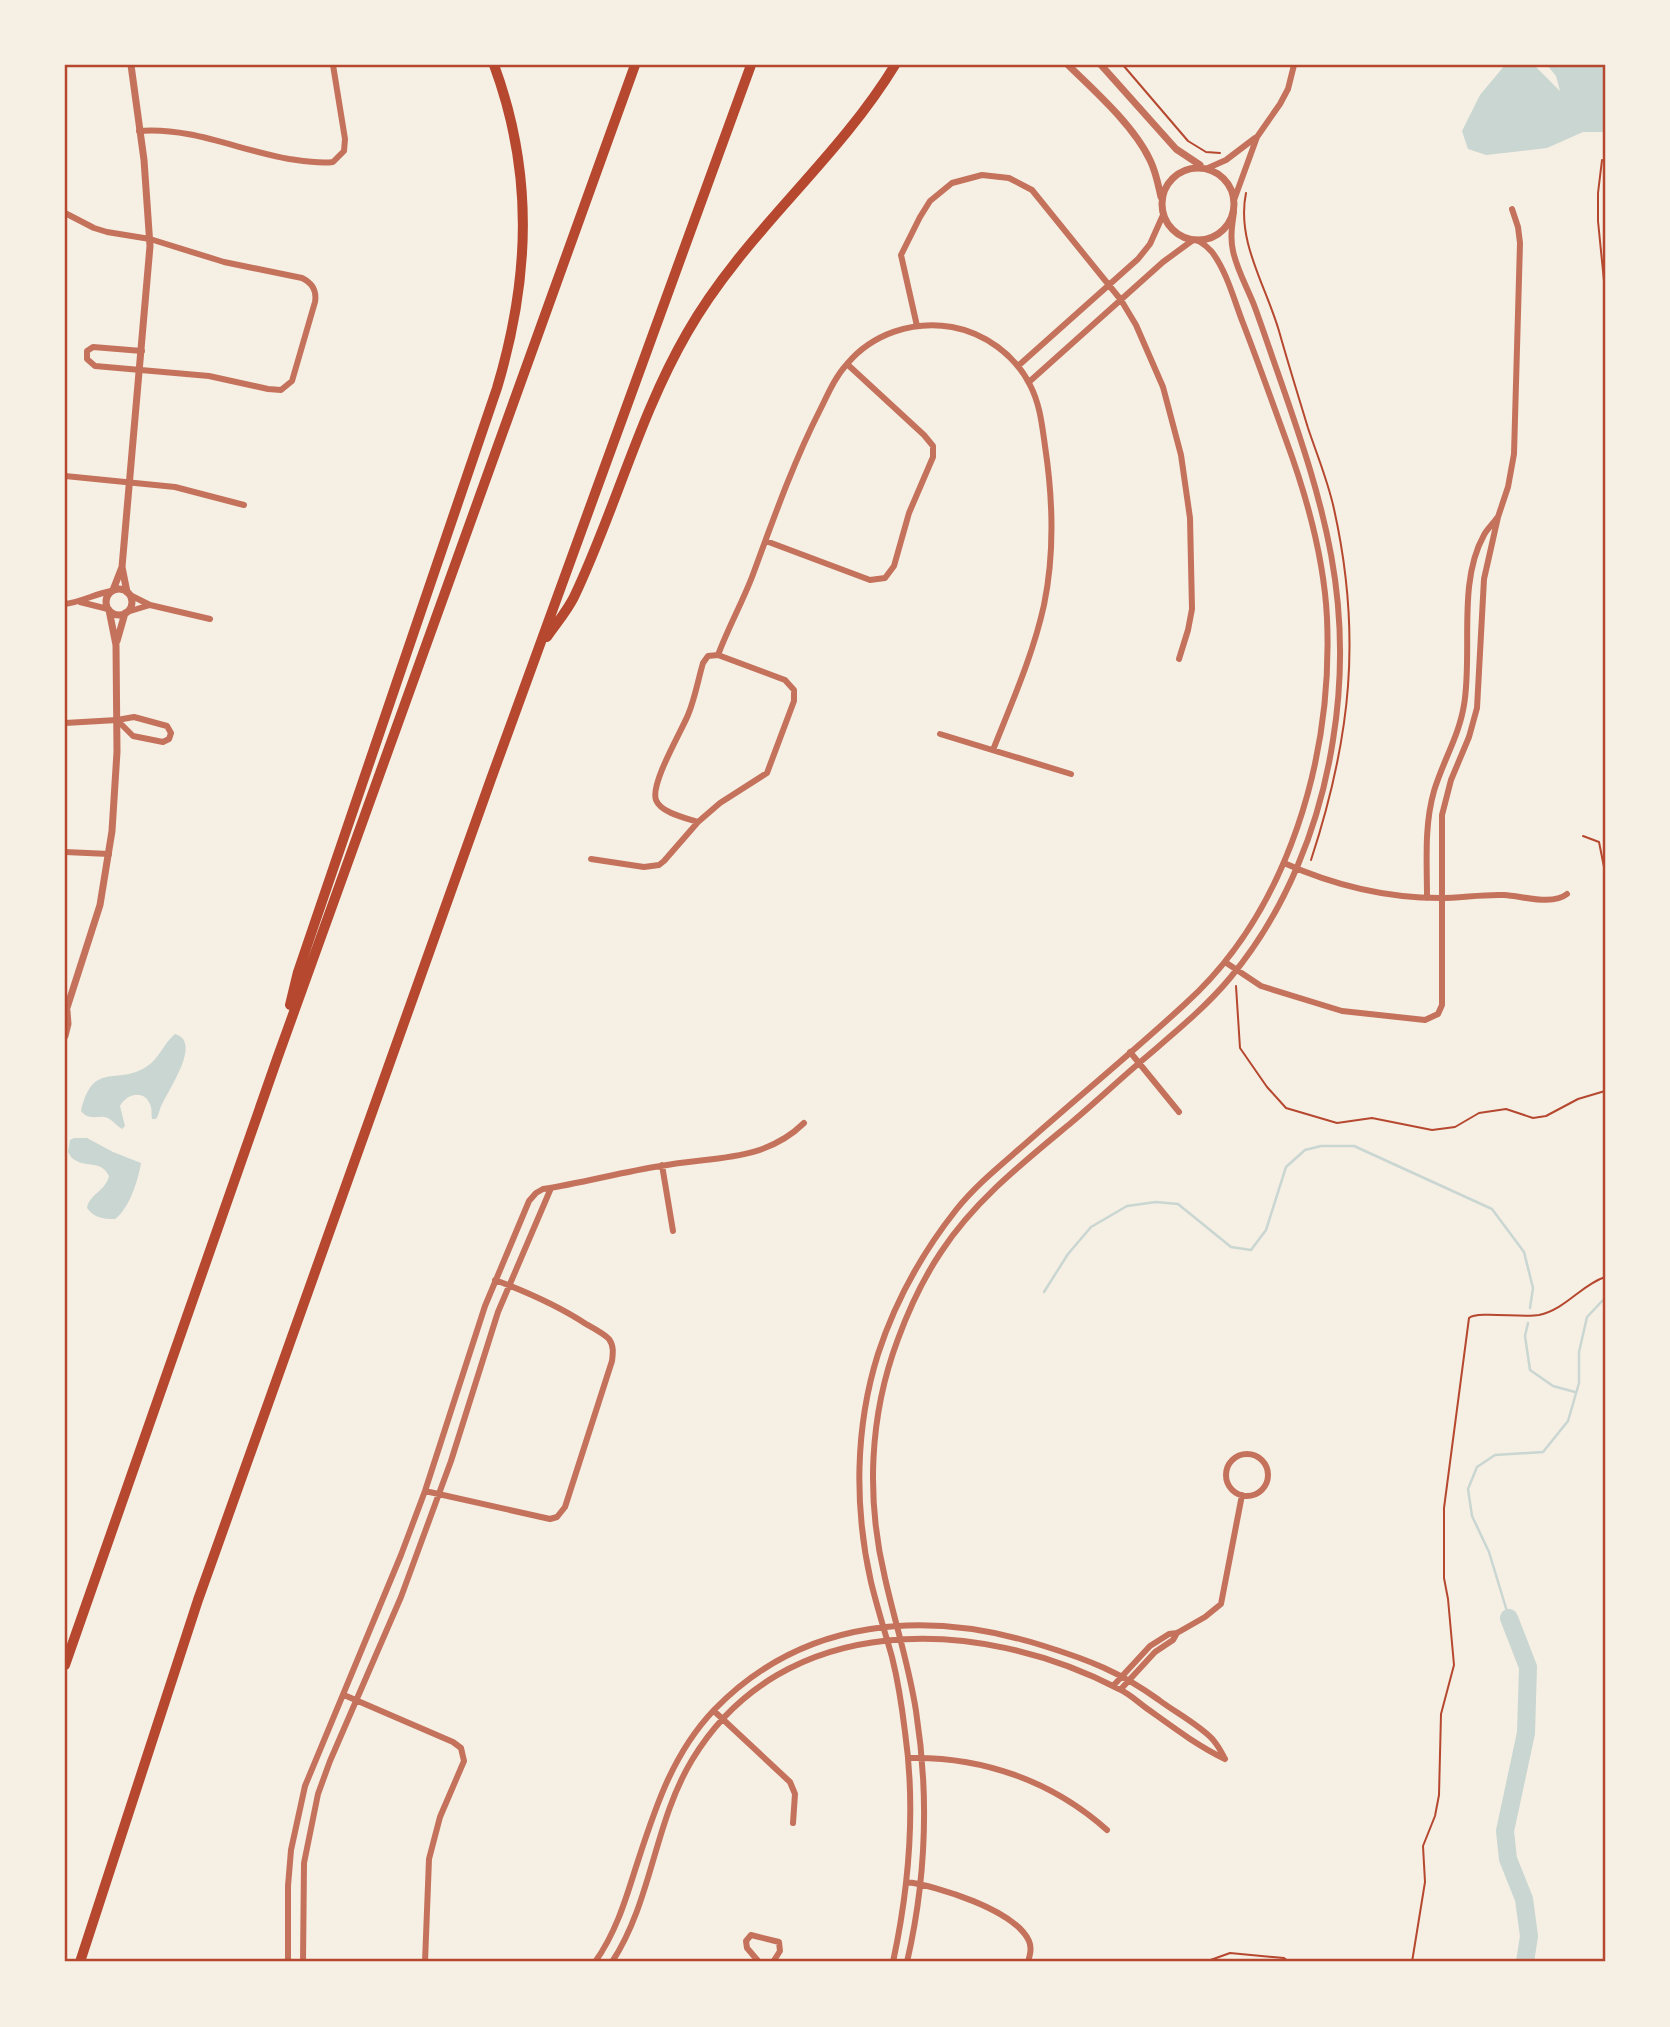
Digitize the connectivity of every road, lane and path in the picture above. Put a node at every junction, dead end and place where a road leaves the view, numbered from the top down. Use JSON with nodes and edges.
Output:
{"nodes":[{"id":1,"x":131,"y":65,"type":"edge"},
{"id":2,"x":333,"y":65,"type":"edge"},
{"id":3,"x":494,"y":65,"type":"edge"},
{"id":4,"x":635,"y":65,"type":"edge"},
{"id":5,"x":751,"y":65,"type":"edge"},
{"id":6,"x":895,"y":65,"type":"edge"},
{"id":7,"x":1068,"y":65,"type":"edge"},
{"id":8,"x":1101,"y":65,"type":"edge"},
{"id":9,"x":1123,"y":65,"type":"edge"},
{"id":10,"x":1294,"y":65,"type":"edge"},
{"id":11,"x":139,"y":131,"type":"junction"},
{"id":12,"x":1257,"y":137,"type":"junction"},
{"id":13,"x":1222,"y":153,"type":"dead end"},
{"id":14,"x":1602,"y":160,"type":"dead end"},
{"id":15,"x":1205,"y":168,"type":"junction"},
{"id":16,"x":1234,"y":200,"type":"junction"},
{"id":17,"x":1161,"y":201,"type":"junction"},
{"id":18,"x":1512,"y":209,"type":"dead end"},
{"id":19,"x":1234,"y":212,"type":"junction"},
{"id":20,"x":65,"y":213,"type":"edge"},
{"id":21,"x":1163,"y":215,"type":"junction"},
{"id":22,"x":150,"y":239,"type":"junction"},
{"id":23,"x":1195,"y":240,"type":"junction"},
{"id":24,"x":1110,"y":286,"type":"junction"},
{"id":25,"x":1605,"y":291,"type":"edge"},
{"id":26,"x":1121,"y":300,"type":"junction"},
{"id":27,"x":917,"y":326,"type":"junction"},
{"id":28,"x":142,"y":351,"type":"junction"},
{"id":29,"x":847,"y":364,"type":"junction"},
{"id":30,"x":140,"y":369,"type":"junction"},
{"id":31,"x":1021,"y":370,"type":"junction"},
{"id":32,"x":1029,"y":382,"type":"junction"},
{"id":33,"x":65,"y":476,"type":"edge"},
{"id":34,"x":130,"y":482,"type":"junction"},
{"id":35,"x":244,"y":505,"type":"dead end"},
{"id":36,"x":1499,"y":517,"type":"junction"},
{"id":37,"x":766,"y":541,"type":"junction"},
{"id":38,"x":122,"y":567,"type":"junction"},
{"id":39,"x":112,"y":591,"type":"junction"},
{"id":40,"x":128,"y":594,"type":"junction"},
{"id":41,"x":78,"y":602,"type":"junction"},
{"id":42,"x":65,"y":604,"type":"edge"},
{"id":43,"x":150,"y":605,"type":"junction"},
{"id":44,"x":108,"y":610,"type":"junction"},
{"id":45,"x":126,"y":613,"type":"junction"},
{"id":46,"x":210,"y":619,"type":"dead end"},
{"id":47,"x":116,"y":645,"type":"junction"},
{"id":48,"x":538,"y":651,"type":"junction"},
{"id":49,"x":718,"y":655,"type":"junction"},
{"id":50,"x":1179,"y":659,"type":"dead end"},
{"id":51,"x":117,"y":720,"type":"junction"},
{"id":52,"x":65,"y":723,"type":"edge"},
{"id":53,"x":940,"y":734,"type":"dead end"},
{"id":54,"x":993,"y":750,"type":"junction"},
{"id":55,"x":1071,"y":774,"type":"dead end"},
{"id":56,"x":698,"y":822,"type":"junction"},
{"id":57,"x":1583,"y":836,"type":"dead end"},
{"id":58,"x":65,"y":852,"type":"edge"},
{"id":59,"x":109,"y":854,"type":"junction"},
{"id":60,"x":591,"y":859,"type":"dead end"},
{"id":61,"x":1284,"y":863,"type":"junction"},
{"id":62,"x":1605,"y":865,"type":"edge"},
{"id":63,"x":1296,"y":869,"type":"junction"},
{"id":64,"x":1605,"y":872,"type":"edge"},
{"id":65,"x":1567,"y":894,"type":"dead end"},
{"id":66,"x":1427,"y":898,"type":"junction"},
{"id":67,"x":1442,"y":898,"type":"junction"},
{"id":68,"x":1226,"y":962,"type":"junction"},
{"id":69,"x":1236,"y":971,"type":"junction"},
{"id":70,"x":1236,"y":986,"type":"dead end"},
{"id":71,"x":66,"y":1012,"type":"edge"},
{"id":72,"x":65,"y":1036,"type":"edge"},
{"id":73,"x":1130,"y":1052,"type":"junction"},
{"id":74,"x":277,"y":1059,"type":"junction"},
{"id":75,"x":1139,"y":1063,"type":"junction"},
{"id":76,"x":1605,"y":1091,"type":"edge"},
{"id":77,"x":1179,"y":1112,"type":"dead end"},
{"id":78,"x":804,"y":1123,"type":"dead end"},
{"id":79,"x":1036,"y":1133,"type":"junction"},
{"id":80,"x":1045,"y":1144,"type":"junction"},
{"id":81,"x":662,"y":1165,"type":"junction"},
{"id":82,"x":551,"y":1188,"type":"junction"},
{"id":83,"x":957,"y":1209,"type":"junction"},
{"id":84,"x":967,"y":1218,"type":"junction"},
{"id":85,"x":673,"y":1231,"type":"dead end"},
{"id":86,"x":1605,"y":1277,"type":"edge"},
{"id":87,"x":495,"y":1279,"type":"junction"},
{"id":88,"x":508,"y":1285,"type":"junction"},
{"id":89,"x":896,"y":1308,"type":"junction"},
{"id":90,"x":908,"y":1313,"type":"junction"},
{"id":91,"x":460,"y":1384,"type":"junction"},
{"id":92,"x":474,"y":1389,"type":"junction"},
{"id":93,"x":425,"y":1491,"type":"junction"},
{"id":94,"x":439,"y":1494,"type":"junction"},
{"id":95,"x":1242,"y":1495,"type":"junction"},
{"id":96,"x":859,"y":1501,"type":"junction"},
{"id":97,"x":873,"y":1501,"type":"junction"},
{"id":98,"x":387,"y":1591,"type":"junction"},
{"id":99,"x":401,"y":1597,"type":"junction"},
{"id":100,"x":898,"y":1624,"type":"junction"},
{"id":101,"x":883,"y":1625,"type":"junction"},
{"id":102,"x":1177,"y":1633,"type":"junction"},
{"id":103,"x":902,"y":1638,"type":"junction"},
{"id":104,"x":887,"y":1639,"type":"junction"},
{"id":105,"x":1022,"y":1639,"type":"junction"},
{"id":106,"x":1018,"y":1651,"type":"junction"},
{"id":107,"x":65,"y":1665,"type":"edge"},
{"id":108,"x":770,"y":1665,"type":"junction"},
{"id":109,"x":1122,"y":1675,"type":"junction"},
{"id":110,"x":777,"y":1676,"type":"junction"},
{"id":111,"x":1130,"y":1679,"type":"junction"},
{"id":112,"x":1113,"y":1686,"type":"junction"},
{"id":113,"x":1121,"y":1689,"type":"junction"},
{"id":114,"x":344,"y":1695,"type":"junction"},
{"id":115,"x":357,"y":1701,"type":"junction"},
{"id":116,"x":714,"y":1711,"type":"junction"},
{"id":117,"x":723,"y":1719,"type":"junction"},
{"id":118,"x":908,"y":1758,"type":"junction"},
{"id":119,"x":922,"y":1758,"type":"junction"},
{"id":120,"x":659,"y":1798,"type":"junction"},
{"id":121,"x":670,"y":1802,"type":"junction"},
{"id":122,"x":793,"y":1823,"type":"dead end"},
{"id":123,"x":294,"y":1830,"type":"junction"},
{"id":124,"x":1107,"y":1830,"type":"dead end"},
{"id":125,"x":309,"y":1832,"type":"junction"},
{"id":126,"x":906,"y":1882,"type":"junction"},
{"id":127,"x":920,"y":1884,"type":"junction"},
{"id":128,"x":629,"y":1890,"type":"junction"},
{"id":129,"x":642,"y":1894,"type":"junction"},
{"id":130,"x":82,"y":1962,"type":"edge"},
{"id":131,"x":288,"y":1962,"type":"edge"},
{"id":132,"x":303,"y":1962,"type":"edge"},
{"id":133,"x":425,"y":1962,"type":"edge"},
{"id":134,"x":595,"y":1962,"type":"edge"},
{"id":135,"x":612,"y":1962,"type":"edge"},
{"id":136,"x":759,"y":1962,"type":"edge"},
{"id":137,"x":773,"y":1962,"type":"edge"},
{"id":138,"x":893,"y":1962,"type":"edge"},
{"id":139,"x":907,"y":1962,"type":"edge"},
{"id":140,"x":1028,"y":1962,"type":"edge"},
{"id":141,"x":1205,"y":1962,"type":"edge"},
{"id":142,"x":1289,"y":1962,"type":"edge"},
{"id":143,"x":1412,"y":1962,"type":"edge"}],
"edges":[{"from":1,"to":11,"type":"street"},
{"from":2,"to":11,"type":"street"},
{"from":3,"to":74,"type":"highway"},
{"from":4,"to":74,"type":"highway"},
{"from":5,"to":48,"type":"highway"},
{"from":6,"to":48,"type":"highway"},
{"from":7,"to":17,"type":"street"},
{"from":8,"to":15,"type":"street"},
{"from":9,"to":13,"type":"path"},
{"from":10,"to":12,"type":"street"},
{"from":11,"to":22,"type":"street"},
{"from":12,"to":15,"type":"street"},
{"from":12,"to":16,"type":"street"},
{"from":14,"to":25,"type":"path"},
{"from":15,"to":16,"type":"street"},
{"from":15,"to":17,"type":"street"},
{"from":16,"to":19,"type":"street"},
{"from":17,"to":21,"type":"street"},
{"from":18,"to":36,"type":"street"},
{"from":19,"to":23,"type":"street"},
{"from":19,"to":63,"type":"street"},
{"from":20,"to":22,"type":"street"},
{"from":21,"to":23,"type":"street"},
{"from":21,"to":24,"type":"street"},
{"from":22,"to":28,"type":"street"},
{"from":22,"to":30,"type":"street"},
{"from":23,"to":26,"type":"street"},
{"from":23,"to":61,"type":"street"},
{"from":24,"to":26,"type":"street"},
{"from":24,"to":27,"type":"street"},
{"from":24,"to":31,"type":"street"},
{"from":26,"to":32,"type":"street"},
{"from":26,"to":50,"type":"street"},
{"from":27,"to":29,"type":"street"},
{"from":27,"to":31,"type":"street"},
{"from":28,"to":30,"type":"street"},
{"from":28,"to":30,"type":"street"},
{"from":29,"to":37,"type":"street"},
{"from":29,"to":37,"type":"street"},
{"from":30,"to":34,"type":"street"},
{"from":31,"to":32,"type":"street"},
{"from":32,"to":54,"type":"street"},
{"from":33,"to":34,"type":"street"},
{"from":34,"to":35,"type":"street"},
{"from":34,"to":38,"type":"street"},
{"from":36,"to":66,"type":"street"},
{"from":36,"to":67,"type":"street"},
{"from":37,"to":49,"type":"street"},
{"from":38,"to":39,"type":"street"},
{"from":38,"to":40,"type":"street"},
{"from":39,"to":40,"type":"street"},
{"from":39,"to":41,"type":"street"},
{"from":39,"to":44,"type":"street"},
{"from":40,"to":43,"type":"street"},
{"from":40,"to":45,"type":"street"},
{"from":41,"to":42,"type":"street"},
{"from":41,"to":44,"type":"street"},
{"from":43,"to":45,"type":"street"},
{"from":43,"to":46,"type":"street"},
{"from":44,"to":45,"type":"street"},
{"from":44,"to":47,"type":"street"},
{"from":45,"to":47,"type":"street"},
{"from":47,"to":51,"type":"street"},
{"from":48,"to":130,"type":"highway"},
{"from":49,"to":56,"type":"street"},
{"from":49,"to":56,"type":"street"},
{"from":51,"to":51,"type":"street"},
{"from":51,"to":52,"type":"street"},
{"from":51,"to":59,"type":"street"},
{"from":53,"to":54,"type":"street"},
{"from":54,"to":55,"type":"street"},
{"from":56,"to":60,"type":"street"},
{"from":57,"to":62,"type":"path"},
{"from":58,"to":59,"type":"street"},
{"from":59,"to":71,"type":"street"},
{"from":61,"to":63,"type":"street"},
{"from":61,"to":68,"type":"street"},
{"from":62,"to":64,"type":"path"},
{"from":63,"to":66,"type":"street"},
{"from":63,"to":69,"type":"street"},
{"from":65,"to":67,"type":"street"},
{"from":66,"to":67,"type":"street"},
{"from":67,"to":69,"type":"street"},
{"from":68,"to":69,"type":"street"},
{"from":68,"to":73,"type":"street"},
{"from":69,"to":75,"type":"street"},
{"from":70,"to":76,"type":"path"},
{"from":71,"to":72,"type":"street"},
{"from":73,"to":75,"type":"street"},
{"from":73,"to":79,"type":"street"},
{"from":74,"to":107,"type":"highway"},
{"from":75,"to":77,"type":"street"},
{"from":75,"to":80,"type":"street"},
{"from":78,"to":81,"type":"street"},
{"from":79,"to":80,"type":"street"},
{"from":79,"to":83,"type":"street"},
{"from":80,"to":84,"type":"street"},
{"from":81,"to":82,"type":"street"},
{"from":81,"to":85,"type":"street"},
{"from":82,"to":87,"type":"street"},
{"from":82,"to":88,"type":"street"},
{"from":83,"to":84,"type":"street"},
{"from":83,"to":89,"type":"street"},
{"from":84,"to":90,"type":"street"},
{"from":86,"to":143,"type":"path"},
{"from":87,"to":88,"type":"street"},
{"from":87,"to":91,"type":"street"},
{"from":88,"to":92,"type":"street"},
{"from":88,"to":94,"type":"street"},
{"from":89,"to":90,"type":"street"},
{"from":89,"to":96,"type":"street"},
{"from":90,"to":97,"type":"street"},
{"from":91,"to":92,"type":"street"},
{"from":91,"to":93,"type":"street"},
{"from":92,"to":94,"type":"street"},
{"from":93,"to":94,"type":"street"},
{"from":93,"to":98,"type":"street"},
{"from":94,"to":99,"type":"street"},
{"from":95,"to":95,"type":"street"},
{"from":95,"to":102,"type":"street"},
{"from":96,"to":97,"type":"street"},
{"from":96,"to":101,"type":"street"},
{"from":97,"to":100,"type":"street"},
{"from":98,"to":99,"type":"street"},
{"from":98,"to":114,"type":"street"},
{"from":99,"to":115,"type":"street"},
{"from":100,"to":101,"type":"street"},
{"from":100,"to":103,"type":"street"},
{"from":100,"to":105,"type":"street"},
{"from":101,"to":104,"type":"street"},
{"from":101,"to":108,"type":"street"},
{"from":102,"to":109,"type":"street"},
{"from":102,"to":111,"type":"street"},
{"from":103,"to":104,"type":"street"},
{"from":103,"to":106,"type":"street"},
{"from":103,"to":119,"type":"street"},
{"from":104,"to":110,"type":"street"},
{"from":104,"to":118,"type":"street"},
{"from":105,"to":106,"type":"street"},
{"from":105,"to":109,"type":"street"},
{"from":106,"to":112,"type":"street"},
{"from":108,"to":110,"type":"street"},
{"from":108,"to":116,"type":"street"},
{"from":109,"to":111,"type":"street"},
{"from":109,"to":112,"type":"street"},
{"from":110,"to":117,"type":"street"},
{"from":111,"to":113,"type":"street"},
{"from":111,"to":113,"type":"street"},
{"from":112,"to":113,"type":"street"},
{"from":114,"to":115,"type":"street"},
{"from":114,"to":123,"type":"street"},
{"from":115,"to":125,"type":"street"},
{"from":115,"to":133,"type":"street"},
{"from":116,"to":117,"type":"street"},
{"from":116,"to":120,"type":"street"},
{"from":117,"to":121,"type":"street"},
{"from":117,"to":122,"type":"street"},
{"from":118,"to":119,"type":"street"},
{"from":118,"to":126,"type":"street"},
{"from":119,"to":124,"type":"street"},
{"from":119,"to":127,"type":"street"},
{"from":120,"to":121,"type":"street"},
{"from":120,"to":128,"type":"street"},
{"from":121,"to":129,"type":"street"},
{"from":123,"to":125,"type":"street"},
{"from":123,"to":131,"type":"street"},
{"from":125,"to":132,"type":"street"},
{"from":126,"to":127,"type":"street"},
{"from":126,"to":138,"type":"street"},
{"from":127,"to":139,"type":"street"},
{"from":127,"to":140,"type":"street"},
{"from":128,"to":129,"type":"street"},
{"from":128,"to":134,"type":"street"},
{"from":129,"to":135,"type":"street"},
{"from":136,"to":137,"type":"street"},
{"from":141,"to":142,"type":"path"}]}
